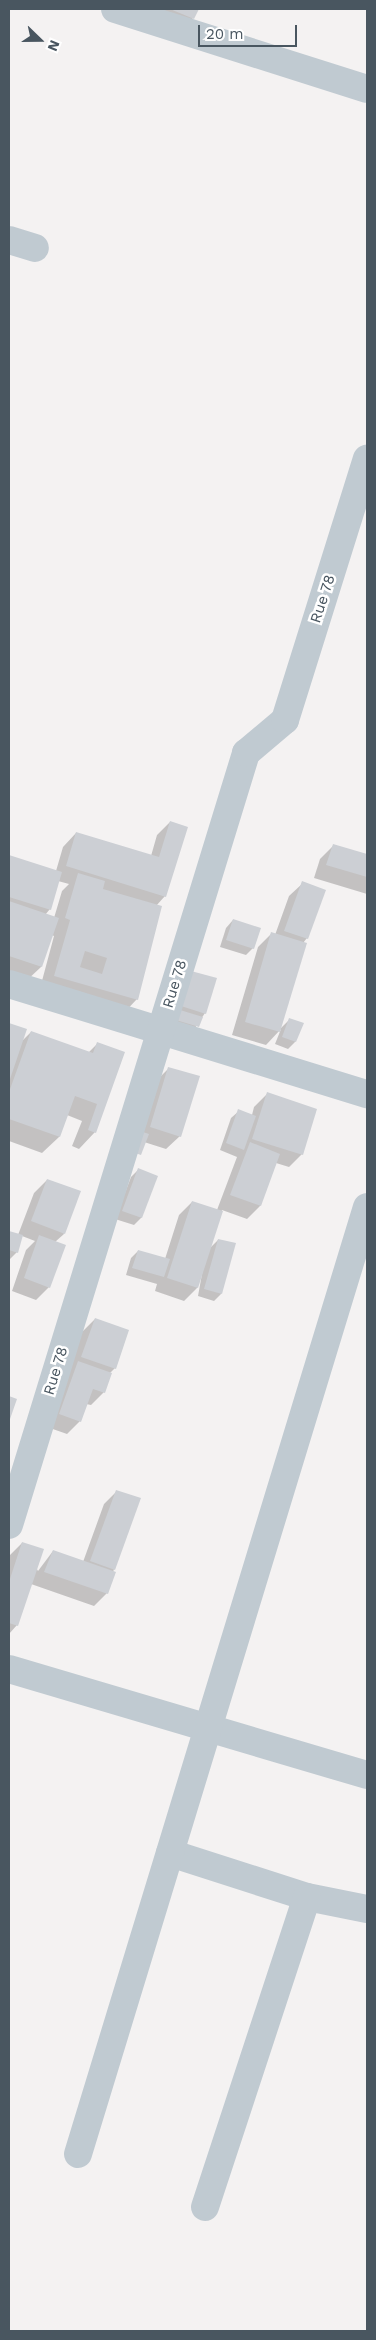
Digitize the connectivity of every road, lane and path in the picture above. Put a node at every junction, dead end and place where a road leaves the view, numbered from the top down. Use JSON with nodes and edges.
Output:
{"nodes":[{"id":1,"x":115,"y":9,"type":"edge"},
{"id":2,"x":367,"y":89,"type":"edge"},
{"id":3,"x":9,"y":240,"type":"edge"},
{"id":4,"x":35,"y":248,"type":"dead end"},
{"id":5,"x":367,"y":459,"type":"edge"},
{"id":6,"x":9,"y":984,"type":"edge"},
{"id":7,"x":161,"y":1031,"type":"junction"},
{"id":8,"x":367,"y":1094,"type":"edge"},
{"id":9,"x":367,"y":1207,"type":"edge"},
{"id":10,"x":9,"y":1525,"type":"edge"},
{"id":11,"x":9,"y":1669,"type":"edge"},
{"id":12,"x":208,"y":1727,"type":"junction"},
{"id":13,"x":367,"y":1775,"type":"edge"},
{"id":14,"x":170,"y":1854,"type":"junction"},
{"id":15,"x":307,"y":1897,"type":"junction"},
{"id":16,"x":367,"y":1908,"type":"edge"},
{"id":17,"x":78,"y":2154,"type":"dead end"},
{"id":18,"x":204,"y":2207,"type":"dead end"}],
"edges":[{"from":1,"to":2,"type":"street"},
{"from":3,"to":4,"type":"street"},
{"from":5,"to":7,"type":"street","name":"Rue 78"},
{"from":6,"to":7,"type":"street"},
{"from":7,"to":8,"type":"street"},
{"from":7,"to":10,"type":"street","name":"Rue 78"},
{"from":9,"to":12,"type":"street"},
{"from":11,"to":12,"type":"street"},
{"from":12,"to":13,"type":"street"},
{"from":12,"to":14,"type":"street"},
{"from":14,"to":15,"type":"street"},
{"from":14,"to":17,"type":"street"},
{"from":15,"to":16,"type":"street"},
{"from":15,"to":18,"type":"street"}]}
